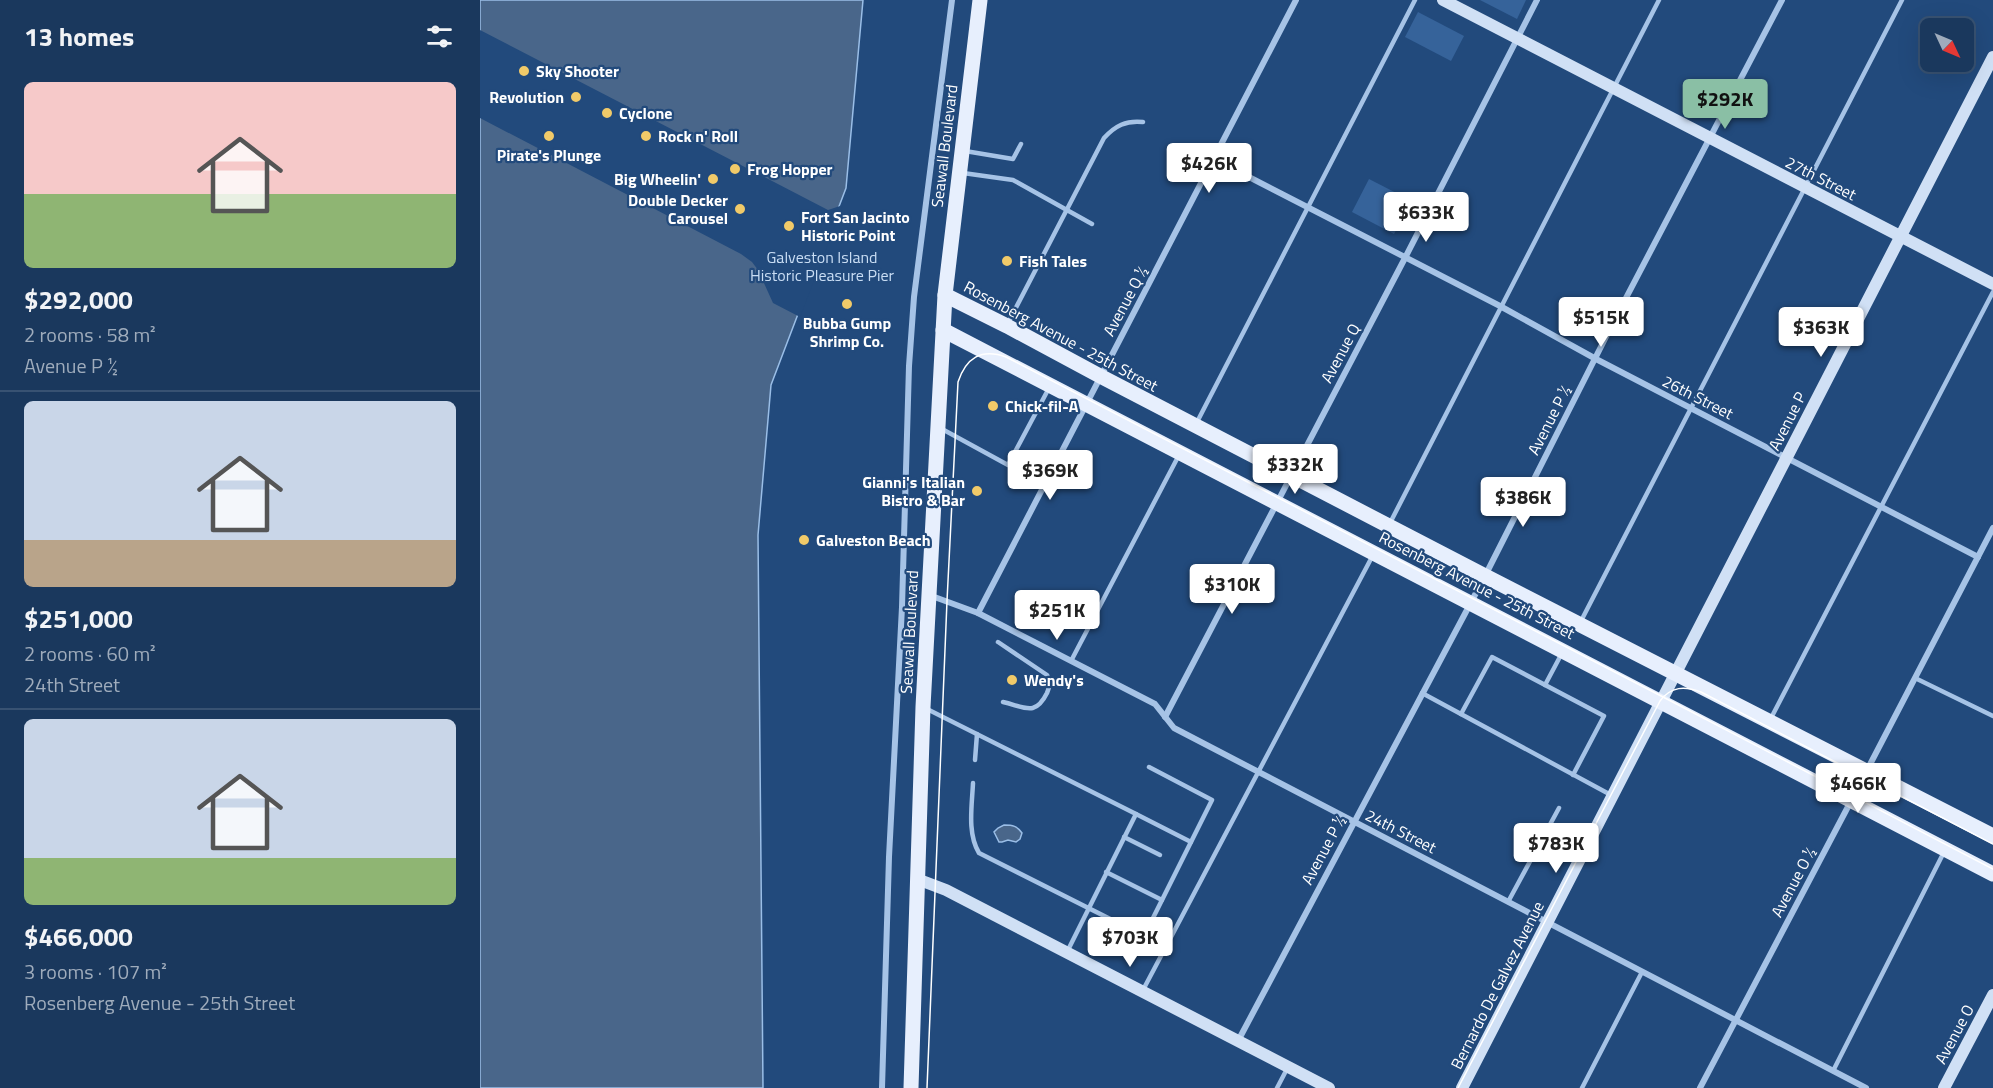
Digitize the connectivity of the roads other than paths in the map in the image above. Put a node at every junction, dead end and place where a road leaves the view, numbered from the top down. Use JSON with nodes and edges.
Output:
{"nodes":[{"id":1,"x":952,"y":0,"type":"edge"},
{"id":2,"x":980,"y":0,"type":"edge"},
{"id":3,"x":1296,"y":0,"type":"edge"},
{"id":4,"x":1415,"y":0,"type":"edge"},
{"id":5,"x":1443,"y":0,"type":"edge"},
{"id":6,"x":1537,"y":0,"type":"edge"},
{"id":7,"x":1659,"y":0,"type":"edge"},
{"id":8,"x":1782,"y":0,"type":"edge"},
{"id":9,"x":1902,"y":0,"type":"edge"},
{"id":10,"x":1517,"y":38,"type":"junction"},
{"id":11,"x":1993,"y":57,"type":"edge"},
{"id":12,"x":1613,"y":88,"type":"junction"},
{"id":13,"x":1143,"y":122,"type":"dead end"},
{"id":14,"x":1710,"y":139,"type":"junction"},
{"id":15,"x":1021,"y":144,"type":"dead end"},
{"id":16,"x":962,"y":151,"type":"junction"},
{"id":17,"x":1214,"y":159,"type":"junction"},
{"id":18,"x":959,"y":172,"type":"junction"},
{"id":19,"x":1804,"y":188,"type":"junction"},
{"id":20,"x":1309,"y":208,"type":"junction"},
{"id":21,"x":1066,"y":209,"type":"junction"},
{"id":22,"x":1092,"y":224,"type":"dead end"},
{"id":23,"x":1901,"y":237,"type":"junction"},
{"id":24,"x":1405,"y":258,"type":"junction"},
{"id":25,"x":1993,"y":284,"type":"edge"},
{"id":26,"x":1993,"y":291,"type":"edge"},
{"id":27,"x":945,"y":295,"type":"junction"},
{"id":28,"x":1500,"y":306,"type":"junction"},
{"id":29,"x":1007,"y":326,"type":"junction"},
{"id":30,"x":943,"y":330,"type":"junction"},
{"id":31,"x":1596,"y":359,"type":"junction"},
{"id":32,"x":1100,"y":376,"type":"junction"},
{"id":33,"x":1050,"y":385,"type":"junction"},
{"id":34,"x":1087,"y":404,"type":"junction"},
{"id":35,"x":1690,"y":408,"type":"junction"},
{"id":36,"x":1195,"y":426,"type":"junction"},
{"id":37,"x":937,"y":427,"type":"junction"},
{"id":38,"x":1180,"y":452,"type":"junction"},
{"id":39,"x":1786,"y":458,"type":"junction"},
{"id":40,"x":1293,"y":475,"type":"junction"},
{"id":41,"x":1277,"y":503,"type":"junction"},
{"id":42,"x":1881,"y":507,"type":"junction"},
{"id":43,"x":1389,"y":526,"type":"junction"},
{"id":44,"x":1993,"y":528,"type":"edge"},
{"id":45,"x":1374,"y":552,"type":"junction"},
{"id":46,"x":1978,"y":557,"type":"junction"},
{"id":47,"x":1485,"y":576,"type":"junction"},
{"id":48,"x":929,"y":595,"type":"junction"},
{"id":49,"x":1470,"y":602,"type":"junction"},
{"id":50,"x":978,"y":613,"type":"junction"},
{"id":51,"x":1580,"y":623,"type":"junction"},
{"id":52,"x":998,"y":642,"type":"dead end"},
{"id":53,"x":1564,"y":651,"type":"junction"},
{"id":54,"x":1071,"y":661,"type":"junction"},
{"id":55,"x":1677,"y":673,"type":"junction"},
{"id":56,"x":1915,"y":678,"type":"junction"},
{"id":57,"x":1545,"y":685,"type":"junction"},
{"id":58,"x":1422,"y":693,"type":"junction"},
{"id":59,"x":1003,"y":702,"type":"dead end"},
{"id":60,"x":1662,"y":702,"type":"junction"},
{"id":61,"x":923,"y":707,"type":"junction"},
{"id":62,"x":1461,"y":714,"type":"junction"},
{"id":63,"x":1993,"y":716,"type":"edge"},
{"id":64,"x":1165,"y":717,"type":"junction"},
{"id":65,"x":1769,"y":722,"type":"junction"},
{"id":66,"x":977,"y":734,"type":"junction"},
{"id":67,"x":975,"y":760,"type":"dead end"},
{"id":68,"x":1149,"y":767,"type":"dead end"},
{"id":69,"x":1868,"y":770,"type":"junction"},
{"id":70,"x":1257,"y":772,"type":"junction"},
{"id":71,"x":1573,"y":775,"type":"junction"},
{"id":72,"x":973,"y":783,"type":"dead end"},
{"id":73,"x":1613,"y":796,"type":"junction"},
{"id":74,"x":1851,"y":801,"type":"junction"},
{"id":75,"x":1559,"y":808,"type":"dead end"},
{"id":76,"x":1136,"y":814,"type":"junction"},
{"id":77,"x":1353,"y":822,"type":"junction"},
{"id":78,"x":1993,"y":836,"type":"edge"},
{"id":79,"x":1124,"y":837,"type":"junction"},
{"id":80,"x":1191,"y":842,"type":"junction"},
{"id":81,"x":1946,"y":849,"type":"junction"},
{"id":82,"x":1160,"y":855,"type":"dead end"},
{"id":83,"x":1106,"y":872,"type":"junction"},
{"id":84,"x":1993,"y":874,"type":"edge"},
{"id":85,"x":917,"y":879,"type":"junction"},
{"id":86,"x":1162,"y":900,"type":"junction"},
{"id":87,"x":1508,"y":902,"type":"junction"},
{"id":88,"x":1088,"y":908,"type":"junction"},
{"id":89,"x":1548,"y":923,"type":"junction"},
{"id":90,"x":1066,"y":952,"type":"junction"},
{"id":91,"x":1642,"y":972,"type":"junction"},
{"id":92,"x":1142,"y":992,"type":"junction"},
{"id":93,"x":1993,"y":995,"type":"edge"},
{"id":94,"x":1735,"y":1020,"type":"junction"},
{"id":95,"x":1238,"y":1041,"type":"junction"},
{"id":96,"x":1288,"y":1067,"type":"junction"},
{"id":97,"x":1833,"y":1071,"type":"junction"},
{"id":98,"x":882,"y":1088,"type":"edge"},
{"id":99,"x":911,"y":1088,"type":"edge"},
{"id":100,"x":1277,"y":1088,"type":"edge"},
{"id":101,"x":1329,"y":1088,"type":"edge"},
{"id":102,"x":1462,"y":1088,"type":"edge"},
{"id":103,"x":1582,"y":1088,"type":"edge"},
{"id":104,"x":1700,"y":1088,"type":"edge"},
{"id":105,"x":1866,"y":1088,"type":"edge"},
{"id":106,"x":1944,"y":1088,"type":"edge"}],
"edges":[{"from":1,"to":98,"type":"street"},
{"from":2,"to":16,"type":"main road","name":"Seawall Boulevard"},
{"from":3,"to":17,"type":"street","name":"Avenue Q ½"},
{"from":4,"to":20,"type":"lane"},
{"from":5,"to":10,"type":"main road","name":"27th Street"},
{"from":6,"to":10,"type":"street","name":"Avenue Q"},
{"from":7,"to":12,"type":"lane"},
{"from":8,"to":14,"type":"street","name":"Avenue P ½"},
{"from":9,"to":19,"type":"lane"},
{"from":10,"to":12,"type":"main road","name":"27th Street"},
{"from":10,"to":24,"type":"street","name":"Avenue Q"},
{"from":11,"to":23,"type":"main road","name":"Avenue P"},
{"from":12,"to":14,"type":"main road","name":"27th Street"},
{"from":12,"to":28,"type":"lane"},
{"from":13,"to":21,"type":"lane"},
{"from":14,"to":19,"type":"main road","name":"27th Street"},
{"from":14,"to":31,"type":"street","name":"Avenue P ½"},
{"from":15,"to":16,"type":"lane"},
{"from":16,"to":18,"type":"main road","name":"Seawall Boulevard"},
{"from":17,"to":20,"type":"street","name":"26th Street"},
{"from":17,"to":32,"type":"street","name":"Avenue Q ½"},
{"from":18,"to":21,"type":"lane"},
{"from":18,"to":27,"type":"main road","name":"Seawall Boulevard"},
{"from":19,"to":23,"type":"main road","name":"27th Street"},
{"from":19,"to":35,"type":"lane"},
{"from":20,"to":24,"type":"street","name":"26th Street"},
{"from":20,"to":36,"type":"lane"},
{"from":21,"to":22,"type":"lane"},
{"from":21,"to":29,"type":"lane"},
{"from":23,"to":25,"type":"main road","name":"27th Street"},
{"from":23,"to":39,"type":"main road","name":"Avenue P"},
{"from":24,"to":28,"type":"street","name":"26th Street"},
{"from":24,"to":40,"type":"street","name":"Avenue Q"},
{"from":26,"to":42,"type":"lane"},
{"from":27,"to":29,"type":"main road","name":"Rosenberg Avenue - 25th Street"},
{"from":27,"to":30,"type":"main road","name":"Seawall Boulevard"},
{"from":28,"to":31,"type":"street","name":"26th Street"},
{"from":28,"to":43,"type":"lane"},
{"from":29,"to":32,"type":"main road","name":"Rosenberg Avenue - 25th Street"},
{"from":30,"to":33,"type":"main road","name":"Rosenberg Avenue - 25th Street"},
{"from":30,"to":37,"type":"main road","name":"Seawall Boulevard"},
{"from":31,"to":35,"type":"street","name":"26th Street"},
{"from":31,"to":47,"type":"street","name":"Avenue P ½"},
{"from":32,"to":34,"type":"street","name":"Avenue Q ½"},
{"from":32,"to":36,"type":"main road","name":"Rosenberg Avenue - 25th Street"},
{"from":33,"to":34,"type":"main road","name":"Rosenberg Avenue - 25th Street"},
{"from":33,"to":37,"type":"lane"},
{"from":34,"to":38,"type":"main road","name":"Rosenberg Avenue - 25th Street"},
{"from":34,"to":50,"type":"street","name":"Avenue Q ½"},
{"from":35,"to":39,"type":"street","name":"26th Street"},
{"from":35,"to":51,"type":"lane"},
{"from":36,"to":40,"type":"main road","name":"Rosenberg Avenue - 25th Street"},
{"from":37,"to":48,"type":"main road","name":"Seawall Boulevard"},
{"from":38,"to":41,"type":"main road","name":"Rosenberg Avenue - 25th Street"},
{"from":38,"to":54,"type":"lane"},
{"from":39,"to":42,"type":"street","name":"26th Street"},
{"from":39,"to":55,"type":"main road","name":"Avenue P"},
{"from":40,"to":41,"type":"street","name":"Avenue Q"},
{"from":40,"to":43,"type":"main road","name":"Rosenberg Avenue - 25th Street"},
{"from":41,"to":45,"type":"main road","name":"Rosenberg Avenue - 25th Street"},
{"from":41,"to":64,"type":"street","name":"Avenue Q"},
{"from":42,"to":46,"type":"street","name":"26th Street"},
{"from":42,"to":65,"type":"lane"},
{"from":43,"to":47,"type":"main road","name":"Rosenberg Avenue - 25th Street"},
{"from":44,"to":46,"type":"street","name":"Avenue O ½"},
{"from":45,"to":49,"type":"main road","name":"Rosenberg Avenue - 25th Street"},
{"from":45,"to":70,"type":"lane"},
{"from":46,"to":56,"type":"street","name":"Avenue O ½"},
{"from":47,"to":49,"type":"street","name":"Avenue P ½"},
{"from":47,"to":51,"type":"main road","name":"Rosenberg Avenue - 25th Street"},
{"from":48,"to":50,"type":"street","name":"24th Street"},
{"from":48,"to":61,"type":"main road","name":"Seawall Boulevard"},
{"from":49,"to":53,"type":"main road","name":"Rosenberg Avenue - 25th Street"},
{"from":49,"to":58,"type":"street","name":"Avenue P ½"},
{"from":50,"to":54,"type":"street","name":"24th Street"},
{"from":51,"to":55,"type":"main road","name":"Rosenberg Avenue - 25th Street"},
{"from":52,"to":59,"type":"lane"},
{"from":53,"to":57,"type":"lane"},
{"from":53,"to":60,"type":"main road","name":"Rosenberg Avenue - 25th Street"},
{"from":54,"to":64,"type":"street","name":"24th Street"},
{"from":55,"to":60,"type":"main road","name":"Bernardo De Galvez Avenue"},
{"from":55,"to":65,"type":"main road","name":"Rosenberg Avenue - 25th Street"},
{"from":56,"to":63,"type":"lane"},
{"from":56,"to":69,"type":"street","name":"Avenue O ½"},
{"from":57,"to":62,"type":"lane"},
{"from":57,"to":71,"type":"lane"},
{"from":58,"to":62,"type":"lane"},
{"from":58,"to":77,"type":"street","name":"Avenue P ½"},
{"from":60,"to":73,"type":"main road","name":"Bernardo De Galvez Avenue"},
{"from":60,"to":74,"type":"main road","name":"Rosenberg Avenue - 25th Street"},
{"from":61,"to":66,"type":"lane"},
{"from":61,"to":85,"type":"main road","name":"Seawall Boulevard"},
{"from":62,"to":71,"type":"lane"},
{"from":64,"to":70,"type":"street","name":"24th Street"},
{"from":65,"to":69,"type":"main road","name":"Rosenberg Avenue - 25th Street"},
{"from":66,"to":67,"type":"lane"},
{"from":66,"to":76,"type":"lane"},
{"from":68,"to":80,"type":"lane"},
{"from":69,"to":74,"type":"street","name":"Avenue O ½"},
{"from":69,"to":78,"type":"main road","name":"Rosenberg Avenue - 25th Street"},
{"from":70,"to":77,"type":"street","name":"24th Street"},
{"from":70,"to":92,"type":"lane"},
{"from":71,"to":73,"type":"lane"},
{"from":72,"to":88,"type":"lane"},
{"from":73,"to":89,"type":"main road","name":"Bernardo De Galvez Avenue"},
{"from":74,"to":81,"type":"main road","name":"Rosenberg Avenue - 25th Street"},
{"from":74,"to":94,"type":"street","name":"Avenue O ½"},
{"from":75,"to":87,"type":"lane"},
{"from":76,"to":79,"type":"lane"},
{"from":76,"to":80,"type":"lane"},
{"from":77,"to":87,"type":"street","name":"24th Street"},
{"from":77,"to":95,"type":"street","name":"Avenue P ½"},
{"from":79,"to":82,"type":"lane"},
{"from":79,"to":83,"type":"lane"},
{"from":80,"to":86,"type":"lane"},
{"from":81,"to":84,"type":"main road","name":"Rosenberg Avenue - 25th Street"},
{"from":81,"to":97,"type":"lane"},
{"from":83,"to":86,"type":"lane"},
{"from":83,"to":88,"type":"lane"},
{"from":85,"to":90,"type":"main road"},
{"from":85,"to":99,"type":"main road","name":"Seawall Boulevard"},
{"from":86,"to":88,"type":"lane"},
{"from":87,"to":89,"type":"street","name":"24th Street"},
{"from":88,"to":90,"type":"lane"},
{"from":89,"to":91,"type":"street","name":"24th Street"},
{"from":89,"to":102,"type":"main road","name":"Bernardo De Galvez Avenue"},
{"from":90,"to":92,"type":"main road"},
{"from":91,"to":94,"type":"street","name":"24th Street"},
{"from":91,"to":103,"type":"lane"},
{"from":92,"to":95,"type":"main road"},
{"from":93,"to":106,"type":"main road","name":"Avenue O"},
{"from":94,"to":97,"type":"street","name":"24th Street"},
{"from":94,"to":104,"type":"street","name":"Avenue O ½"},
{"from":95,"to":96,"type":"main road"},
{"from":96,"to":100,"type":"lane"},
{"from":96,"to":101,"type":"main road"},
{"from":97,"to":105,"type":"street","name":"24th Street"}]}
